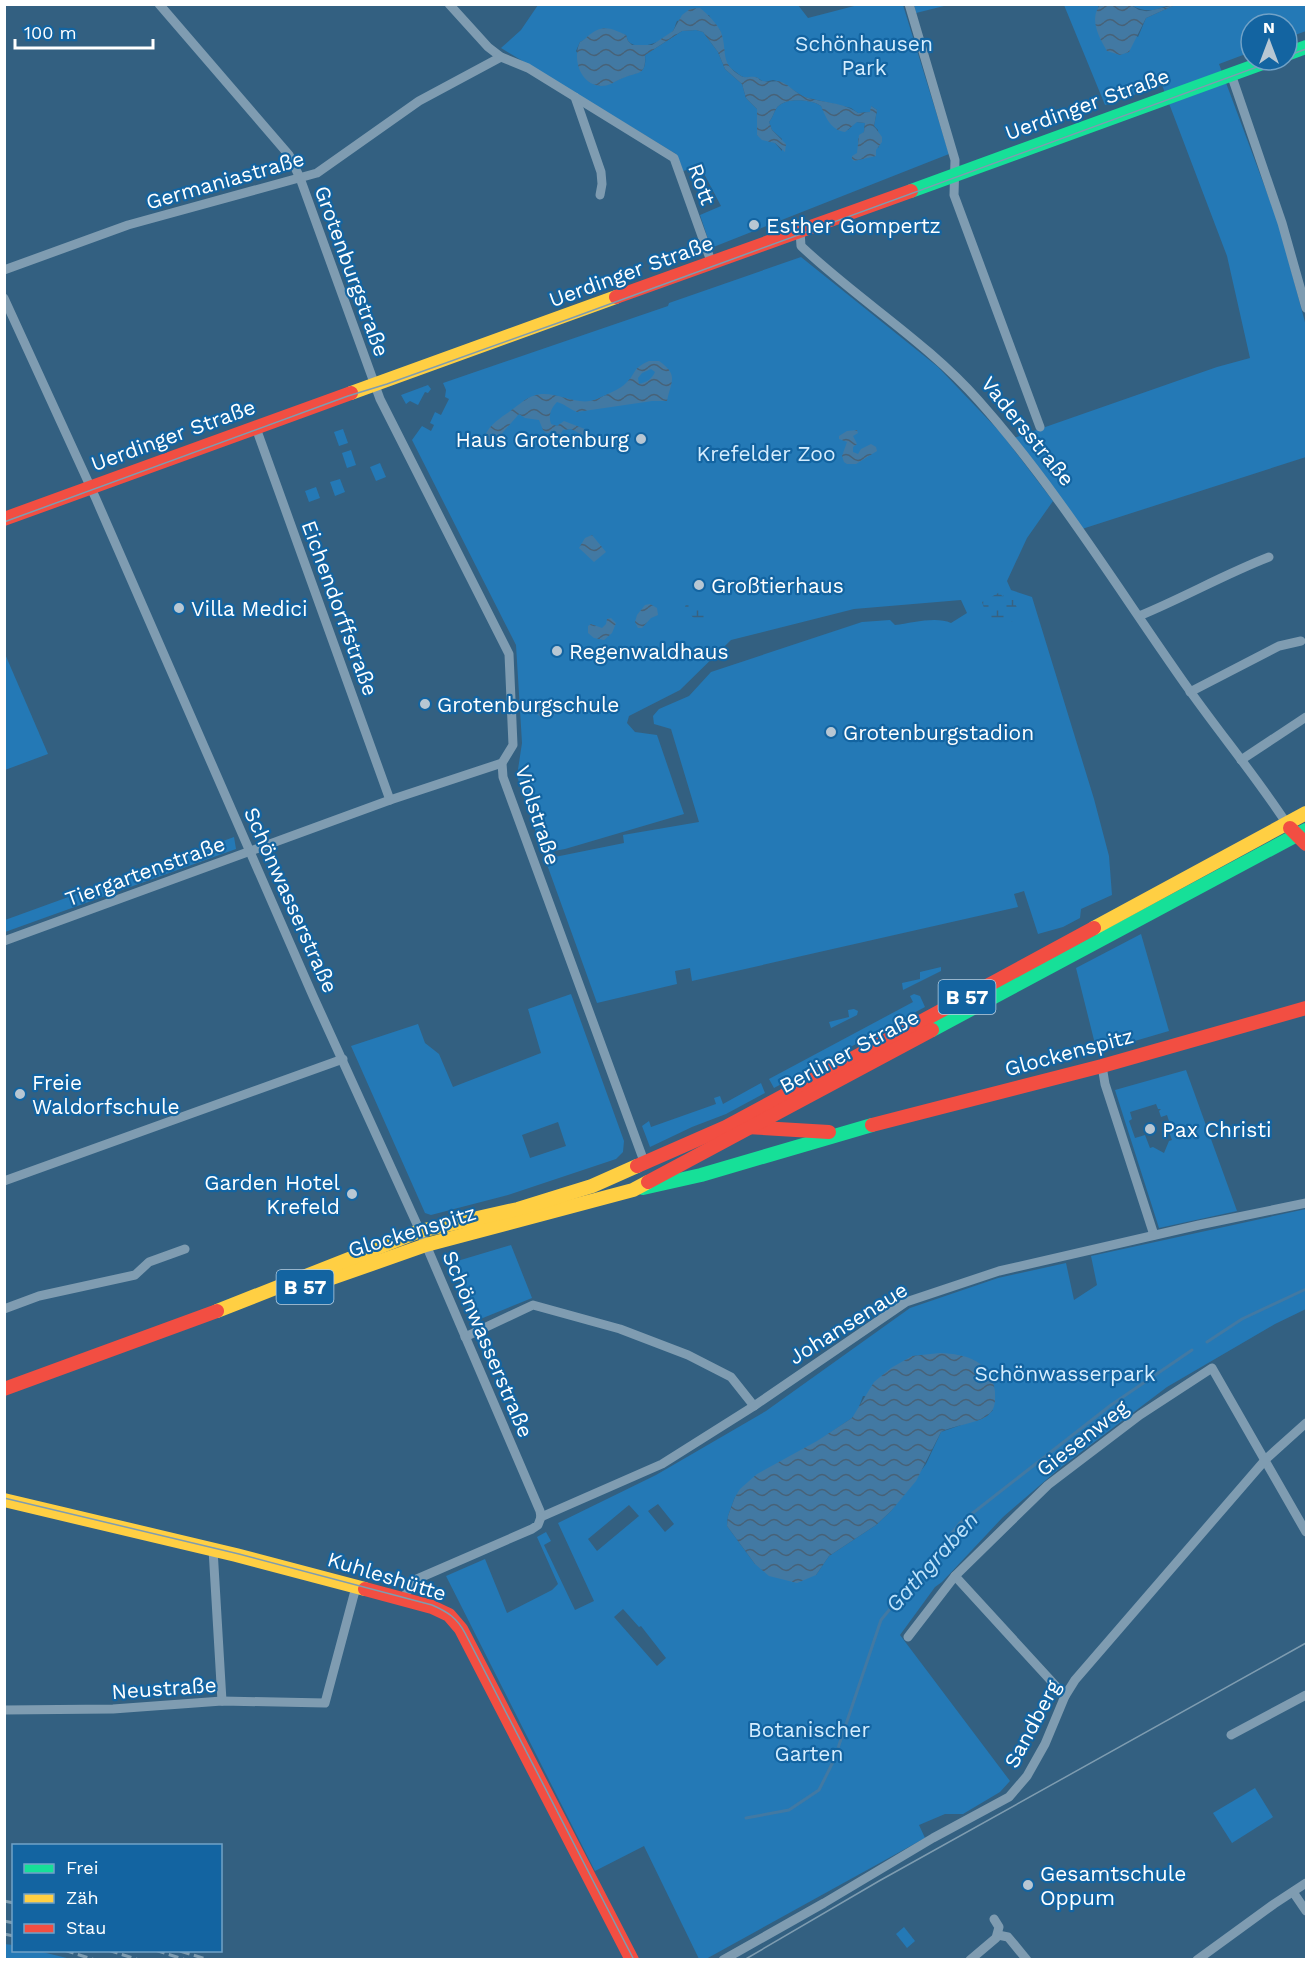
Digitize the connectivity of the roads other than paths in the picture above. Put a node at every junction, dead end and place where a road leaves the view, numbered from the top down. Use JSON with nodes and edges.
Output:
{"nodes":[{"id":1,"x":159,"y":4,"type":"edge"},
{"id":2,"x":449,"y":4,"type":"edge"},
{"id":3,"x":909,"y":4,"type":"edge"},
{"id":4,"x":501,"y":57,"type":"junction"},
{"id":5,"x":1239,"y":71,"type":"edge"},
{"id":6,"x":1231,"y":74,"type":"junction"},
{"id":7,"x":575,"y":97,"type":"junction"},
{"id":8,"x":954,"y":175,"type":"junction"},
{"id":9,"x":300,"y":178,"type":"junction"},
{"id":10,"x":600,"y":195,"type":"dead end"},
{"id":11,"x":800,"y":231,"type":"junction"},
{"id":12,"x":712,"y":264,"type":"junction"},
{"id":13,"x":4,"y":270,"type":"edge"},
{"id":14,"x":4,"y":298,"type":"edge"},
{"id":15,"x":1306,"y":308,"type":"edge"},
{"id":16,"x":374,"y":385,"type":"junction"},
{"id":17,"x":1040,"y":427,"type":"dead end"},
{"id":18,"x":256,"y":428,"type":"junction"},
{"id":19,"x":91,"y":488,"type":"junction"},
{"id":20,"x":4,"y":519,"type":"edge"},
{"id":21,"x":1269,"y":557,"type":"dead end"},
{"id":22,"x":1139,"y":616,"type":"junction"},
{"id":23,"x":1301,"y":641,"type":"dead end"},
{"id":24,"x":1190,"y":692,"type":"junction"},
{"id":25,"x":1306,"y":717,"type":"edge"},
{"id":26,"x":1241,"y":760,"type":"junction"},
{"id":27,"x":502,"y":763,"type":"junction"},
{"id":28,"x":390,"y":801,"type":"junction"},
{"id":29,"x":1306,"y":813,"type":"edge"},
{"id":30,"x":1287,"y":824,"type":"junction"},
{"id":31,"x":1304,"y":836,"type":"edge"},
{"id":32,"x":250,"y":852,"type":"junction"},
{"id":33,"x":4,"y":940,"type":"edge"},
{"id":34,"x":1306,"y":1008,"type":"edge"},
{"id":35,"x":343,"y":1059,"type":"junction"},
{"id":36,"x":1102,"y":1066,"type":"junction"},
{"id":37,"x":751,"y":1126,"type":"junction"},
{"id":38,"x":726,"y":1128,"type":"junction"},
{"id":39,"x":840,"y":1133,"type":"junction"},
{"id":40,"x":645,"y":1164,"type":"junction"},
{"id":41,"x":4,"y":1181,"type":"edge"},
{"id":42,"x":633,"y":1190,"type":"junction"},
{"id":43,"x":1306,"y":1203,"type":"edge"},
{"id":44,"x":420,"y":1231,"type":"junction"},
{"id":45,"x":1154,"y":1235,"type":"junction"},
{"id":46,"x":426,"y":1245,"type":"junction"},
{"id":47,"x":185,"y":1249,"type":"dead end"},
{"id":48,"x":4,"y":1309,"type":"edge"},
{"id":49,"x":465,"y":1337,"type":"junction"},
{"id":50,"x":4,"y":1389,"type":"edge"},
{"id":51,"x":4,"y":1399,"type":"edge"},
{"id":52,"x":754,"y":1406,"type":"junction"},
{"id":53,"x":1306,"y":1423,"type":"edge"},
{"id":54,"x":1266,"y":1459,"type":"junction"},
{"id":55,"x":4,"y":1500,"type":"edge"},
{"id":56,"x":541,"y":1517,"type":"junction"},
{"id":57,"x":1306,"y":1532,"type":"edge"},
{"id":58,"x":213,"y":1549,"type":"junction"},
{"id":59,"x":955,"y":1576,"type":"junction"},
{"id":60,"x":356,"y":1587,"type":"junction"},
{"id":61,"x":403,"y":1600,"type":"junction"},
{"id":62,"x":908,"y":1637,"type":"dead end"},
{"id":63,"x":1306,"y":1695,"type":"edge"},
{"id":64,"x":1065,"y":1696,"type":"junction"},
{"id":65,"x":222,"y":1701,"type":"junction"},
{"id":66,"x":4,"y":1710,"type":"edge"},
{"id":67,"x":1231,"y":1735,"type":"dead end"},
{"id":68,"x":1306,"y":1883,"type":"edge"},
{"id":69,"x":1293,"y":1892,"type":"junction"},
{"id":70,"x":1306,"y":1911,"type":"edge"},
{"id":71,"x":994,"y":1919,"type":"dead end"},
{"id":72,"x":998,"y":1935,"type":"junction"},
{"id":73,"x":632,"y":1959,"type":"edge"},
{"id":74,"x":723,"y":1959,"type":"edge"},
{"id":75,"x":970,"y":1959,"type":"edge"},
{"id":76,"x":1027,"y":1959,"type":"edge"},
{"id":77,"x":1197,"y":1959,"type":"edge"}],
"edges":[{"from":1,"to":9,"type":"street","name":"Grotenburgstraße"},
{"from":2,"to":4,"type":"street","name":"Rott"},
{"from":3,"to":8,"type":"street","name":"Vadersstraße"},
{"from":4,"to":7,"type":"street","name":"Rott"},
{"from":4,"to":9,"type":"street","name":"Germaniastraße"},
{"from":5,"to":6,"type":"main road","name":"Uerdinger Straße"},
{"from":6,"to":8,"type":"main road","name":"Uerdinger Straße"},
{"from":6,"to":15,"type":"street"},
{"from":7,"to":10,"type":"street"},
{"from":7,"to":12,"type":"street","name":"Rott"},
{"from":8,"to":11,"type":"main road","name":"Uerdinger Straße"},
{"from":8,"to":17,"type":"street","name":"Vadersstraße"},
{"from":9,"to":13,"type":"street","name":"Germaniastraße"},
{"from":9,"to":16,"type":"street","name":"Grotenburgstraße"},
{"from":11,"to":12,"type":"main road","name":"Uerdinger Straße"},
{"from":11,"to":22,"type":"street","name":"Vadersstraße"},
{"from":12,"to":16,"type":"main road","name":"Uerdinger Straße"},
{"from":14,"to":19,"type":"street","name":"Schönwasserstraße"},
{"from":16,"to":18,"type":"main road","name":"Uerdinger Straße"},
{"from":16,"to":27,"type":"street","name":"Violstraße"},
{"from":18,"to":19,"type":"main road","name":"Uerdinger Straße"},
{"from":18,"to":28,"type":"street","name":"Eichendorffstraße"},
{"from":19,"to":20,"type":"main road","name":"Uerdinger Straße"},
{"from":19,"to":32,"type":"street","name":"Schönwasserstraße"},
{"from":21,"to":22,"type":"street"},
{"from":22,"to":24,"type":"street","name":"Vadersstraße"},
{"from":23,"to":24,"type":"street"},
{"from":24,"to":26,"type":"street","name":"Vadersstraße"},
{"from":25,"to":26,"type":"street"},
{"from":26,"to":30,"type":"street","name":"Vadersstraße"},
{"from":27,"to":28,"type":"street","name":"Tiergartenstraße"},
{"from":27,"to":40,"type":"street","name":"Violstraße"},
{"from":28,"to":32,"type":"street","name":"Tiergartenstraße"},
{"from":29,"to":30,"type":"main road","name":"Berliner Straße","number":"B 57"},
{"from":30,"to":31,"type":"main road","name":"Vadersstraße"},
{"from":30,"to":38,"type":"main road","name":"Berliner Straße","number":"B 57"},
{"from":31,"to":37,"type":"main road","name":"Berliner Straße","number":"B 57"},
{"from":32,"to":33,"type":"street","name":"Tiergartenstraße"},
{"from":32,"to":35,"type":"street","name":"Schönwasserstraße"},
{"from":34,"to":36,"type":"main road","name":"Glockenspitz"},
{"from":35,"to":41,"type":"street"},
{"from":35,"to":44,"type":"street","name":"Schönwasserstraße"},
{"from":36,"to":39,"type":"main road","name":"Glockenspitz"},
{"from":36,"to":45,"type":"street"},
{"from":37,"to":38,"type":"main road","name":"Glockenspitz"},
{"from":37,"to":39,"type":"main road","name":"Glockenspitz"},
{"from":37,"to":42,"type":"main road","name":"Berliner Straße","number":"B 57"},
{"from":38,"to":40,"type":"main road","name":"Berliner Straße","number":"B 57"},
{"from":39,"to":42,"type":"main road","name":"Glockenspitz"},
{"from":40,"to":44,"type":"main road","name":"Glockenspitz","number":"B 57"},
{"from":42,"to":46,"type":"main road","name":"Glockenspitz","number":"B 57"},
{"from":43,"to":45,"type":"street","name":"Johansenaue"},
{"from":44,"to":46,"type":"street","name":"Schönwasserstraße"},
{"from":44,"to":50,"type":"main road","name":"Glockenspitz","number":"B 57"},
{"from":45,"to":52,"type":"street","name":"Johansenaue"},
{"from":46,"to":49,"type":"street","name":"Schönwasserstraße"},
{"from":46,"to":51,"type":"main road","name":"Glockenspitz","number":"B 57"},
{"from":47,"to":48,"type":"street"},
{"from":49,"to":52,"type":"street"},
{"from":49,"to":56,"type":"street","name":"Schönwasserstraße"},
{"from":52,"to":56,"type":"street","name":"Johansenaue"},
{"from":53,"to":54,"type":"street","name":"Sandberg"},
{"from":54,"to":57,"type":"street","name":"Giesenweg"},
{"from":54,"to":59,"type":"street","name":"Giesenweg"},
{"from":54,"to":64,"type":"street","name":"Sandberg"},
{"from":55,"to":58,"type":"main road","name":"Kuhleshütte"},
{"from":56,"to":61,"type":"street","name":"Johansenaue"},
{"from":58,"to":60,"type":"main road","name":"Kuhleshütte"},
{"from":58,"to":65,"type":"street"},
{"from":59,"to":62,"type":"street","name":"Giesenweg"},
{"from":59,"to":64,"type":"street"},
{"from":60,"to":61,"type":"main road","name":"Kuhleshütte"},
{"from":60,"to":65,"type":"street","name":"Neustraße"},
{"from":61,"to":73,"type":"main road","name":"Kuhleshütte"},
{"from":63,"to":67,"type":"street"},
{"from":64,"to":74,"type":"street","name":"Sandberg"},
{"from":65,"to":66,"type":"street","name":"Neustraße"},
{"from":68,"to":69,"type":"street"},
{"from":69,"to":70,"type":"street"},
{"from":69,"to":77,"type":"street"},
{"from":71,"to":72,"type":"street"},
{"from":72,"to":75,"type":"street"},
{"from":72,"to":76,"type":"street"}]}
